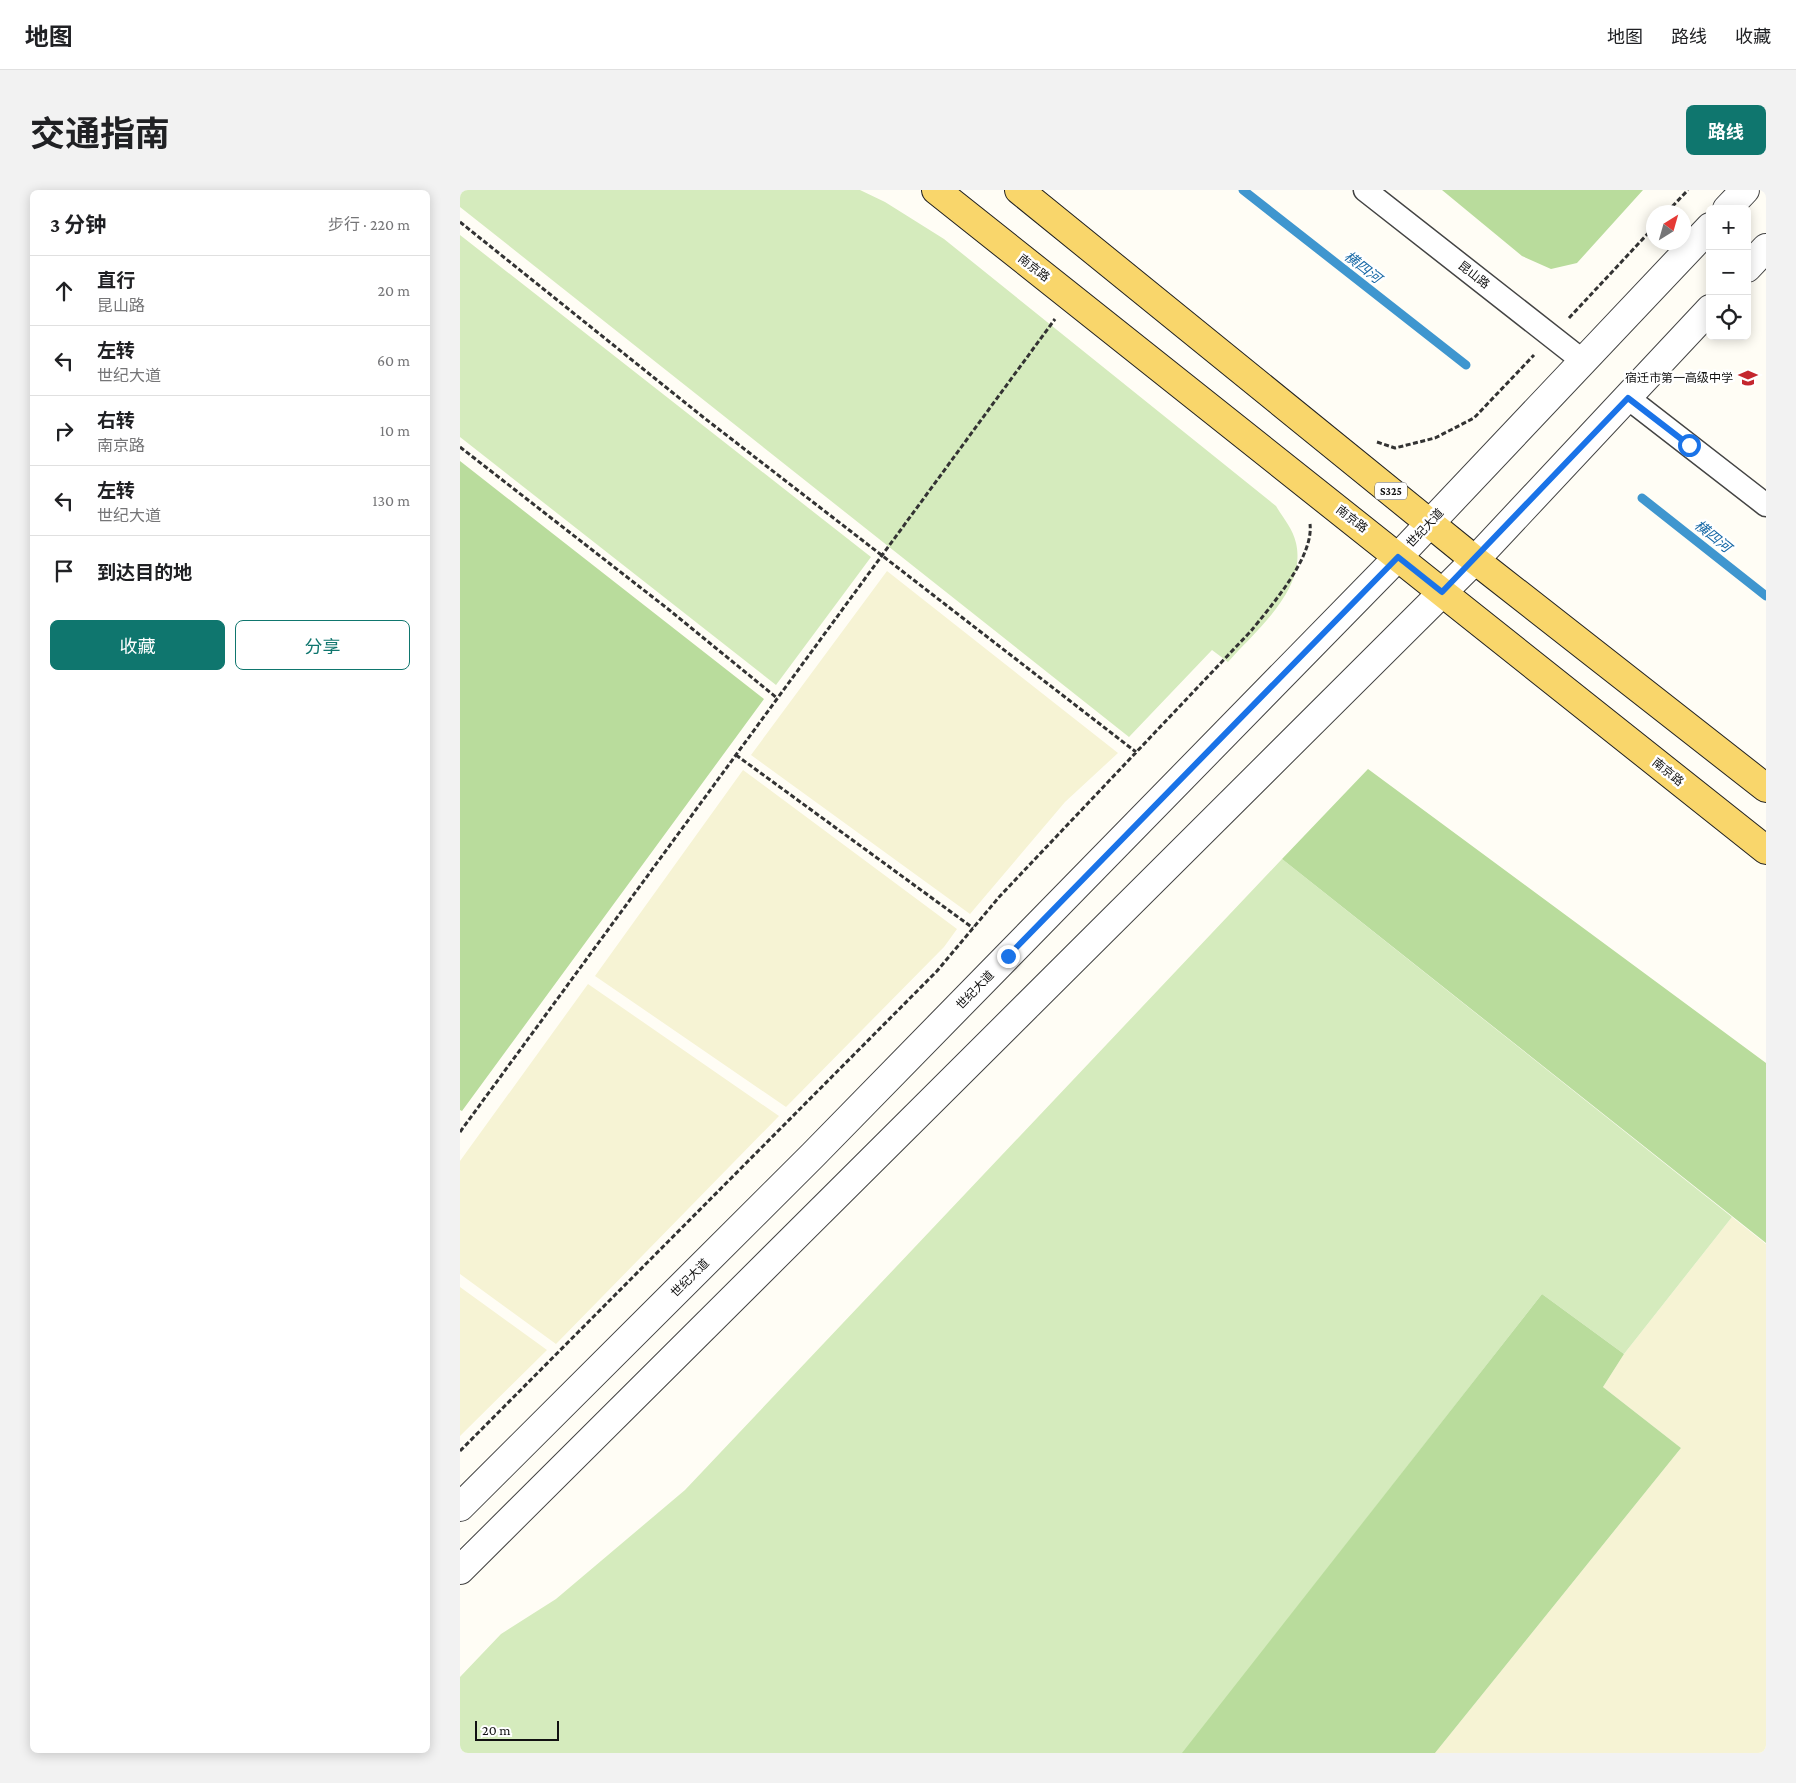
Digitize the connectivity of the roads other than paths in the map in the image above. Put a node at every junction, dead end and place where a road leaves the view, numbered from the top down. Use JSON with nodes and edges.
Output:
{"nodes":[{"id":1,"x":936,"y":190,"type":"edge"},
{"id":2,"x":1019,"y":190,"type":"edge"},
{"id":3,"x":1365,"y":190,"type":"edge"},
{"id":4,"x":1745,"y":190,"type":"edge"},
{"id":5,"x":1731,"y":205,"type":"edge"},
{"id":6,"x":1706,"y":231,"type":"edge"},
{"id":7,"x":1766,"y":248,"type":"edge"},
{"id":8,"x":1751,"y":264,"type":"edge"},
{"id":9,"x":1706,"y":313,"type":"edge"},
{"id":10,"x":1583,"y":361,"type":"junction"},
{"id":11,"x":1628,"y":398,"type":"junction"},
{"id":12,"x":1766,"y":505,"type":"edge"},
{"id":13,"x":1430,"y":522,"type":"junction"},
{"id":14,"x":1398,"y":557,"type":"junction"},
{"id":15,"x":1475,"y":560,"type":"junction"},
{"id":16,"x":1442,"y":592,"type":"junction"},
{"id":17,"x":1766,"y":788,"type":"edge"},
{"id":18,"x":1766,"y":850,"type":"edge"},
{"id":19,"x":460,"y":1507,"type":"edge"},
{"id":20,"x":460,"y":1570,"type":"edge"}],
"edges":[{"from":1,"to":14,"type":"main road","name":"南京路"},
{"from":2,"to":13,"type":"main road","number":"S325"},
{"from":3,"to":10,"type":"street","name":"昆山路"},
{"from":4,"to":5,"type":"street"},
{"from":6,"to":10,"type":"street","name":"世纪大道"},
{"from":7,"to":8,"type":"street"},
{"from":9,"to":11,"type":"street"},
{"from":10,"to":13,"type":"street","name":"世纪大道"},
{"from":11,"to":12,"type":"street"},
{"from":11,"to":15,"type":"street"},
{"from":13,"to":14,"type":"street","name":"世纪大道"},
{"from":13,"to":15,"type":"main road","number":"S325"},
{"from":14,"to":16,"type":"main road","name":"南京路"},
{"from":14,"to":19,"type":"street","name":"世纪大道"},
{"from":15,"to":16,"type":"street"},
{"from":15,"to":17,"type":"main road","number":"S325"},
{"from":16,"to":18,"type":"main road","name":"南京路"},
{"from":16,"to":20,"type":"street"}]}
